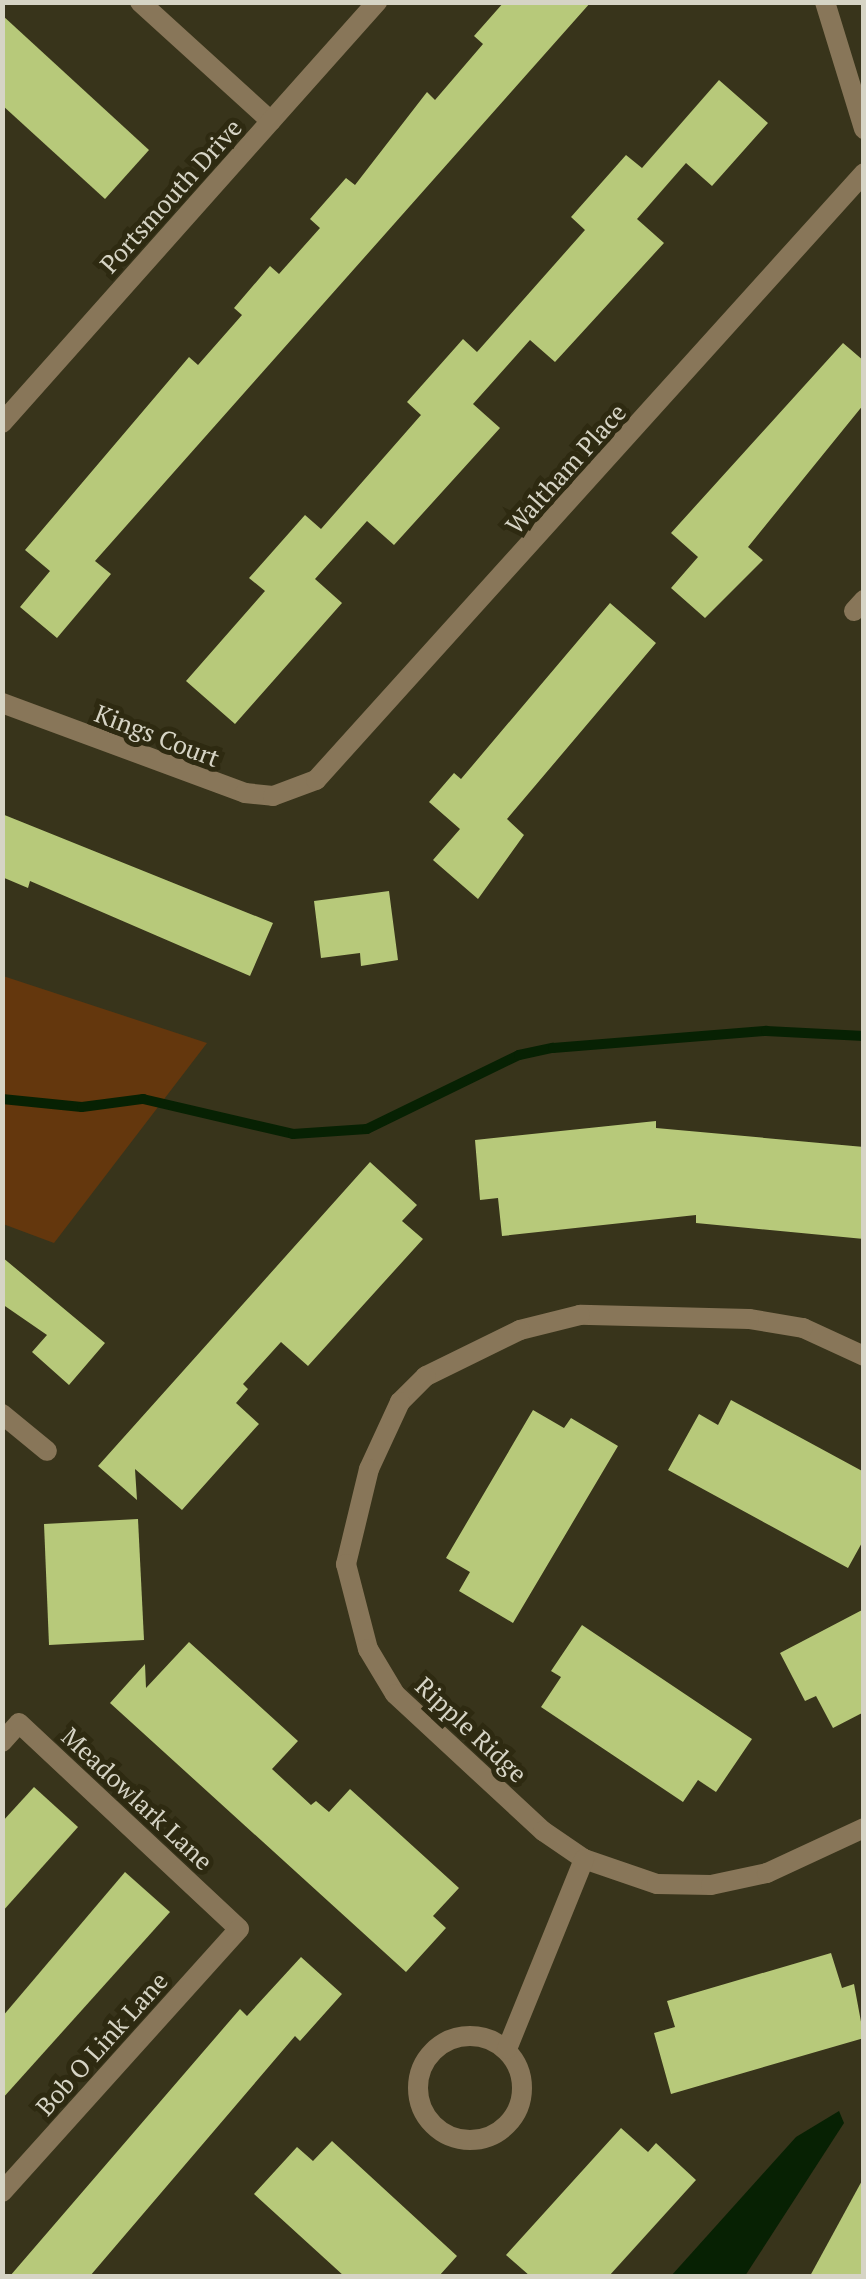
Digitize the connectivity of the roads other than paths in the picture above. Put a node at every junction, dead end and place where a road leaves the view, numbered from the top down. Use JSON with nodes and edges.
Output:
{"nodes":[{"id":1,"x":140,"y":2,"type":"edge"},
{"id":2,"x":376,"y":2,"type":"edge"},
{"id":3,"x":825,"y":2,"type":"edge"},
{"id":4,"x":272,"y":121,"type":"junction"},
{"id":5,"x":864,"y":128,"type":"edge"},
{"id":6,"x":864,"y":173,"type":"edge"},
{"id":7,"x":2,"y":423,"type":"edge"},
{"id":8,"x":2,"y":703,"type":"edge"},
{"id":9,"x":298,"y":790,"type":"joint"},
{"id":10,"x":864,"y":1356,"type":"edge"},
{"id":11,"x":2,"y":1414,"type":"edge"},
{"id":12,"x":46,"y":1451,"type":"dead end"},
{"id":13,"x":2,"y":1742,"type":"edge"},
{"id":14,"x":864,"y":1828,"type":"edge"},
{"id":15,"x":584,"y":1858,"type":"junction"},
{"id":16,"x":239,"y":1929,"type":"joint"},
{"id":17,"x":507,"y":2049,"type":"junction"},
{"id":18,"x":2,"y":2192,"type":"edge"}],
"edges":[{"from":1,"to":4,"type":"street"},
{"from":2,"to":4,"type":"street","name":"Portsmouth Drive"},
{"from":3,"to":5,"type":"street"},
{"from":4,"to":7,"type":"street","name":"Portsmouth Drive"},
{"from":6,"to":9,"type":"street","name":"Waltham Place"},
{"from":8,"to":9,"type":"street","name":"Kings Court"},
{"from":10,"to":15,"type":"street","name":"Ripple Ridge"},
{"from":11,"to":12,"type":"street"},
{"from":13,"to":16,"type":"street","name":"Meadowlark Lane"},
{"from":14,"to":15,"type":"street","name":"Ripple Ridge"},
{"from":15,"to":17,"type":"street"},
{"from":16,"to":18,"type":"street","name":"Bob O Link Lane"},
{"from":17,"to":17,"type":"street"}]}
